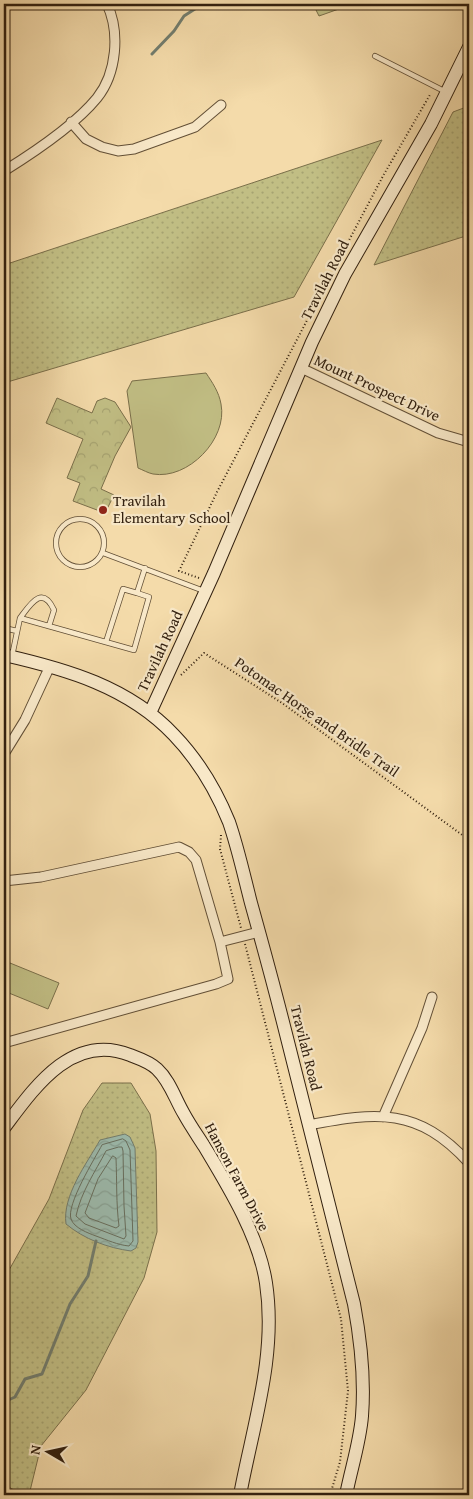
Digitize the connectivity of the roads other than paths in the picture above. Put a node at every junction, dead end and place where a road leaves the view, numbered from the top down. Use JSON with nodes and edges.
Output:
{"nodes":[{"id":1,"x":107,"y":4,"type":"edge"},
{"id":2,"x":469,"y":47,"type":"edge"},
{"id":3,"x":375,"y":56,"type":"dead end"},
{"id":4,"x":447,"y":92,"type":"junction"},
{"id":5,"x":221,"y":105,"type":"dead end"},
{"id":6,"x":71,"y":122,"type":"junction"},
{"id":7,"x":4,"y":171,"type":"edge"},
{"id":8,"x":301,"y":368,"type":"junction"},
{"id":9,"x":469,"y":442,"type":"edge"},
{"id":10,"x":103,"y":553,"type":"junction"},
{"id":11,"x":145,"y":568,"type":"junction"},
{"id":12,"x":205,"y":592,"type":"junction"},
{"id":13,"x":137,"y":593,"type":"junction"},
{"id":14,"x":20,"y":618,"type":"junction"},
{"id":15,"x":49,"y":626,"type":"junction"},
{"id":16,"x":4,"y":628,"type":"edge"},
{"id":17,"x":17,"y":631,"type":"junction"},
{"id":18,"x":106,"y":642,"type":"junction"},
{"id":19,"x":8,"y":656,"type":"edge"},
{"id":20,"x":50,"y":666,"type":"junction"},
{"id":21,"x":150,"y":713,"type":"junction"},
{"id":22,"x":4,"y":754,"type":"edge"},
{"id":23,"x":4,"y":881,"type":"edge"},
{"id":24,"x":259,"y":932,"type":"junction"},
{"id":25,"x":220,"y":942,"type":"junction"},
{"id":26,"x":432,"y":997,"type":"dead end"},
{"id":27,"x":4,"y":1043,"type":"edge"},
{"id":28,"x":383,"y":1116,"type":"junction"},
{"id":29,"x":309,"y":1125,"type":"junction"},
{"id":30,"x":4,"y":1128,"type":"edge"},
{"id":31,"x":469,"y":1163,"type":"edge"},
{"id":32,"x":240,"y":1495,"type":"edge"},
{"id":33,"x":346,"y":1495,"type":"edge"}],
"edges":[{"from":1,"to":6,"type":"street"},
{"from":2,"to":4,"type":"main road","name":"Travilah Road"},
{"from":3,"to":4,"type":"lane"},
{"from":4,"to":8,"type":"main road","name":"Travilah Road"},
{"from":5,"to":6,"type":"street"},
{"from":6,"to":7,"type":"street"},
{"from":8,"to":9,"type":"street","name":"Mount Prospect Drive"},
{"from":8,"to":12,"type":"main road","name":"Travilah Road"},
{"from":10,"to":10,"type":"lane"},
{"from":10,"to":11,"type":"lane"},
{"from":11,"to":12,"type":"lane"},
{"from":11,"to":13,"type":"lane"},
{"from":12,"to":21,"type":"main road","name":"Travilah Road"},
{"from":13,"to":18,"type":"lane"},
{"from":13,"to":18,"type":"lane"},
{"from":14,"to":15,"type":"lane"},
{"from":14,"to":15,"type":"lane"},
{"from":14,"to":17,"type":"lane"},
{"from":15,"to":18,"type":"lane"},
{"from":16,"to":17,"type":"lane"},
{"from":17,"to":19,"type":"lane"},
{"from":19,"to":20,"type":"main road"},
{"from":20,"to":21,"type":"main road"},
{"from":20,"to":22,"type":"street"},
{"from":21,"to":24,"type":"main road","name":"Travilah Road"},
{"from":23,"to":25,"type":"street"},
{"from":24,"to":25,"type":"street"},
{"from":24,"to":29,"type":"main road","name":"Travilah Road"},
{"from":25,"to":27,"type":"street"},
{"from":26,"to":28,"type":"street"},
{"from":28,"to":29,"type":"street"},
{"from":28,"to":31,"type":"street"},
{"from":29,"to":33,"type":"main road","name":"Travilah Road"},
{"from":30,"to":32,"type":"main road","name":"Hanson Farm Drive"}]}
